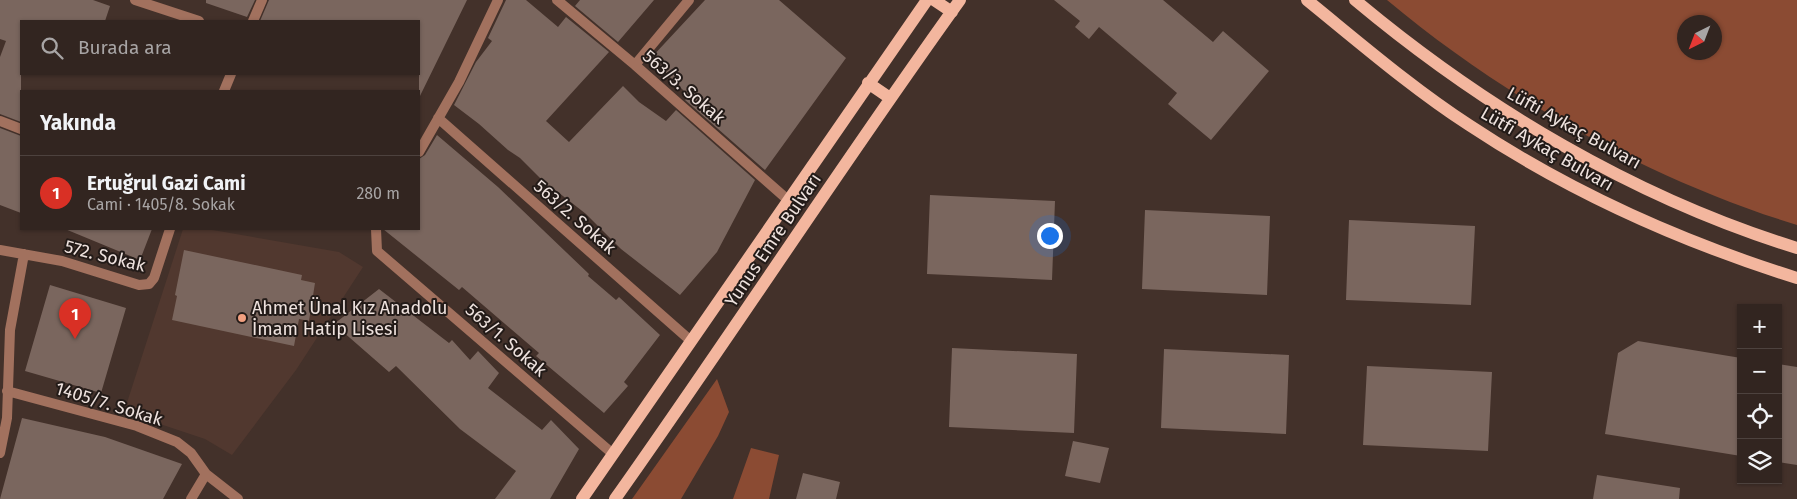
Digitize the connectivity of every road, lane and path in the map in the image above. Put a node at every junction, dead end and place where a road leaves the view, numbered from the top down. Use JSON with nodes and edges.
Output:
{"nodes":[{"id":1,"x":135,"y":0,"type":"edge"},
{"id":2,"x":262,"y":0,"type":"edge"},
{"id":3,"x":498,"y":0,"type":"edge"},
{"id":4,"x":557,"y":0,"type":"edge"},
{"id":5,"x":689,"y":0,"type":"edge"},
{"id":6,"x":927,"y":0,"type":"edge"},
{"id":7,"x":934,"y":0,"type":"edge"},
{"id":8,"x":960,"y":0,"type":"edge"},
{"id":9,"x":1307,"y":0,"type":"edge"},
{"id":10,"x":1355,"y":0,"type":"edge"},
{"id":11,"x":952,"y":12,"type":"junction"},
{"id":12,"x":195,"y":20,"type":"edge"},
{"id":13,"x":253,"y":20,"type":"edge"},
{"id":14,"x":635,"y":65,"type":"junction"},
{"id":15,"x":231,"y":75,"type":"edge"},
{"id":16,"x":868,"y":83,"type":"junction"},
{"id":17,"x":224,"y":90,"type":"edge"},
{"id":18,"x":890,"y":98,"type":"junction"},
{"id":19,"x":438,"y":118,"type":"junction"},
{"id":20,"x":0,"y":121,"type":"edge"},
{"id":21,"x":20,"y":129,"type":"edge"},
{"id":22,"x":420,"y":150,"type":"edge"},
{"id":23,"x":788,"y":200,"type":"junction"},
{"id":24,"x":170,"y":230,"type":"edge"},
{"id":25,"x":376,"y":230,"type":"edge"},
{"id":26,"x":1797,"y":248,"type":"edge"},
{"id":27,"x":0,"y":250,"type":"edge"},
{"id":28,"x":24,"y":254,"type":"junction"},
{"id":29,"x":1797,"y":278,"type":"edge"},
{"id":30,"x":692,"y":341,"type":"junction"},
{"id":31,"x":8,"y":392,"type":"junction"},
{"id":32,"x":0,"y":453,"type":"edge"},
{"id":33,"x":613,"y":454,"type":"junction"},
{"id":34,"x":206,"y":474,"type":"junction"},
{"id":35,"x":191,"y":499,"type":"edge"},
{"id":36,"x":238,"y":499,"type":"edge"},
{"id":37,"x":582,"y":499,"type":"edge"},
{"id":38,"x":615,"y":499,"type":"edge"}],
"edges":[{"from":1,"to":12,"type":"street"},
{"from":2,"to":13,"type":"street"},
{"from":3,"to":19,"type":"street"},
{"from":4,"to":14,"type":"street","name":"563/3. Sokak"},
{"from":5,"to":14,"type":"street"},
{"from":6,"to":16,"type":"main road","name":"Yunus Emre Bulvarı"},
{"from":7,"to":11,"type":"main road"},
{"from":8,"to":11,"type":"main road","name":"Yunus Emre Bulvarı"},
{"from":9,"to":29,"type":"main road","name":"Lütfi Aykaç Bulvarı"},
{"from":10,"to":26,"type":"main road","name":"Lüfti Aykaç Bulvarı"},
{"from":11,"to":18,"type":"main road","name":"Yunus Emre Bulvarı"},
{"from":14,"to":23,"type":"street","name":"563/3. Sokak"},
{"from":15,"to":17,"type":"street"},
{"from":16,"to":18,"type":"main road"},
{"from":16,"to":23,"type":"main road","name":"Yunus Emre Bulvarı"},
{"from":18,"to":38,"type":"main road","name":"Yunus Emre Bulvarı"},
{"from":19,"to":22,"type":"street"},
{"from":19,"to":30,"type":"street","name":"563/2. Sokak"},
{"from":20,"to":21,"type":"street"},
{"from":23,"to":30,"type":"main road","name":"Yunus Emre Bulvarı"},
{"from":24,"to":28,"type":"street","name":"572. Sokak"},
{"from":25,"to":33,"type":"street","name":"563/1. Sokak"},
{"from":27,"to":28,"type":"street"},
{"from":28,"to":31,"type":"street"},
{"from":30,"to":33,"type":"main road","name":"Yunus Emre Bulvarı"},
{"from":31,"to":32,"type":"street"},
{"from":31,"to":34,"type":"street","name":"1405/7. Sokak"},
{"from":33,"to":37,"type":"main road","name":"Yunus Emre Bulvarı"},
{"from":34,"to":35,"type":"street"},
{"from":34,"to":36,"type":"street","name":"1405/7. Sokak"}]}
